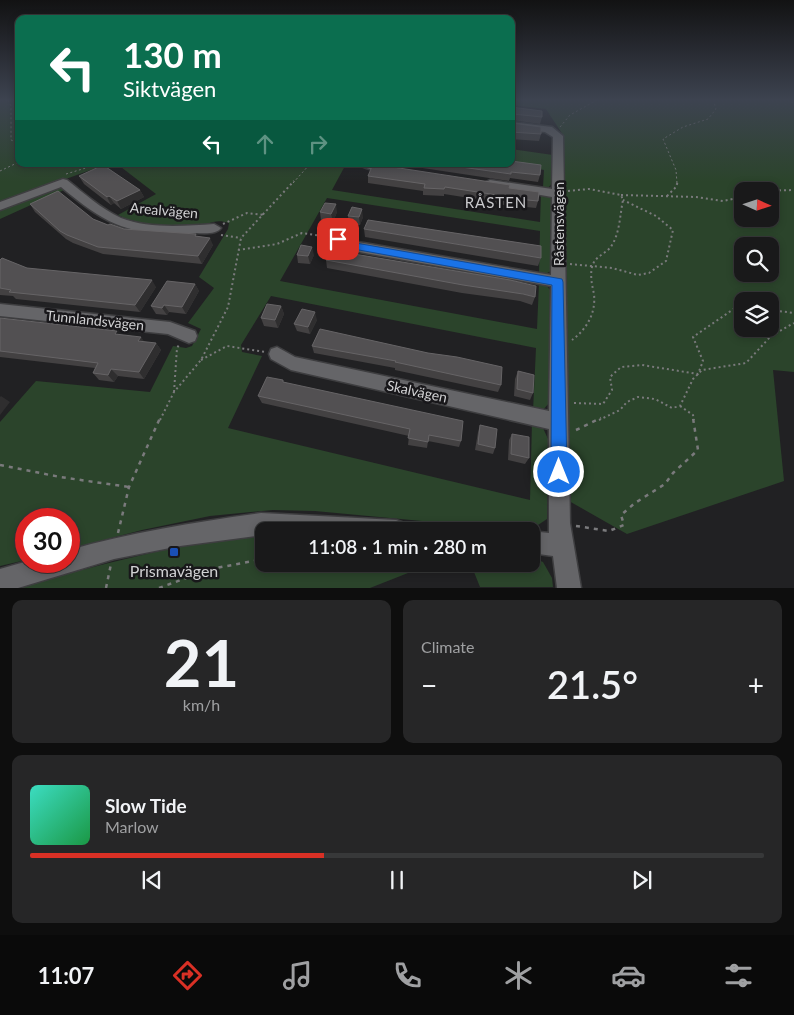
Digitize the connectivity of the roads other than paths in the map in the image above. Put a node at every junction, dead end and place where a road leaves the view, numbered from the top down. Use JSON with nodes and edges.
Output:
{"nodes":[{"id":1,"x":534,"y":127,"type":"edge"},
{"id":2,"x":385,"y":167,"type":"edge"},
{"id":3,"x":405,"y":170,"type":"edge"},
{"id":4,"x":482,"y":182,"type":"edge"},
{"id":5,"x":558,"y":192,"type":"junction"},
{"id":6,"x":0,"y":206,"type":"edge"},
{"id":7,"x":214,"y":228,"type":"road end"},
{"id":8,"x":338,"y":239,"type":"road end"},
{"id":9,"x":558,"y":282,"type":"junction"},
{"id":10,"x":0,"y":310,"type":"edge"},
{"id":11,"x":189,"y":336,"type":"road end"},
{"id":12,"x":277,"y":354,"type":"road end"},
{"id":13,"x":559,"y":422,"type":"junction"},
{"id":14,"x":255,"y":525,"type":"edge"},
{"id":15,"x":540,"y":543,"type":"edge"},
{"id":16,"x":561,"y":546,"type":"junction"},
{"id":17,"x":0,"y":581,"type":"edge"},
{"id":18,"x":569,"y":588,"type":"edge"}],
"edges":[{"from":1,"to":5,"type":"street","name":"Råstensvägen"},
{"from":2,"to":3,"type":"street"},
{"from":4,"to":5,"type":"street"},
{"from":5,"to":9,"type":"street","name":"Råstensvägen"},
{"from":6,"to":7,"type":"street","name":"Arealvägen"},
{"from":8,"to":9,"type":"street"},
{"from":9,"to":13,"type":"street","name":"Råstensvägen"},
{"from":10,"to":11,"type":"street","name":"Tunnlandsvägen"},
{"from":12,"to":13,"type":"street","name":"Skalvägen"},
{"from":13,"to":16,"type":"street","name":"Råstensvägen"},
{"from":14,"to":17,"type":"street"},
{"from":15,"to":16,"type":"street"},
{"from":16,"to":18,"type":"street","name":"Råstensvägen"}]}
